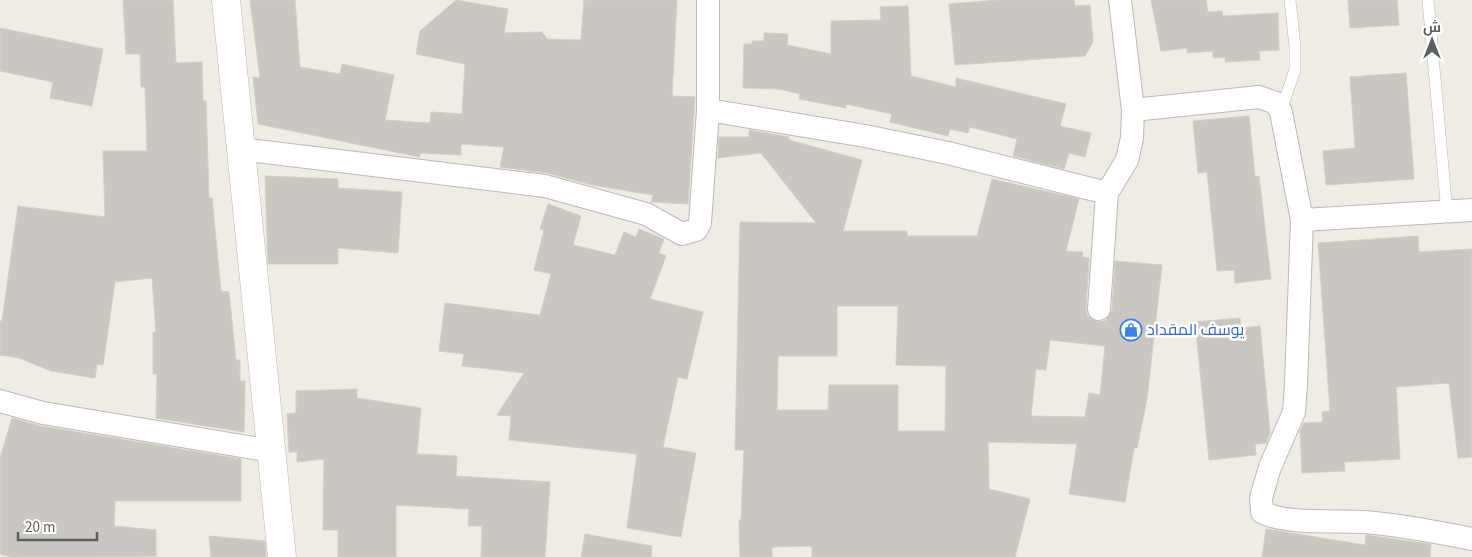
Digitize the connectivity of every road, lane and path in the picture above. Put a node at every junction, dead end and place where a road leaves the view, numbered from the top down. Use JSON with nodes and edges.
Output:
{"nodes":[{"id":1,"x":226,"y":0,"type":"edge"},
{"id":2,"x":708,"y":0,"type":"edge"},
{"id":3,"x":1120,"y":0,"type":"edge"},
{"id":4,"x":1290,"y":0,"type":"edge"},
{"id":5,"x":1428,"y":0,"type":"edge"},
{"id":6,"x":708,"y":110,"type":"junction"},
{"id":7,"x":1133,"y":110,"type":"junction"},
{"id":8,"x":1281,"y":112,"type":"junction"},
{"id":9,"x":242,"y":149,"type":"junction"},
{"id":10,"x":1107,"y":193,"type":"junction"},
{"id":11,"x":1472,"y":210,"type":"edge"},
{"id":12,"x":1447,"y":213,"type":"junction"},
{"id":13,"x":1302,"y":220,"type":"junction"},
{"id":14,"x":1099,"y":309,"type":"dead end"},
{"id":15,"x":0,"y":401,"type":"edge"},
{"id":16,"x":272,"y":451,"type":"junction"},
{"id":17,"x":1472,"y":539,"type":"edge"},
{"id":18,"x":282,"y":557,"type":"edge"}],
"edges":[{"from":1,"to":9,"type":"street"},
{"from":2,"to":6,"type":"street"},
{"from":3,"to":7,"type":"street"},
{"from":4,"to":8,"type":"lane"},
{"from":5,"to":12,"type":"lane"},
{"from":6,"to":9,"type":"street"},
{"from":6,"to":10,"type":"street"},
{"from":7,"to":8,"type":"street"},
{"from":7,"to":10,"type":"street"},
{"from":8,"to":13,"type":"street"},
{"from":9,"to":16,"type":"street"},
{"from":10,"to":14,"type":"street"},
{"from":11,"to":12,"type":"street"},
{"from":12,"to":13,"type":"street"},
{"from":13,"to":17,"type":"street"},
{"from":15,"to":16,"type":"street"},
{"from":16,"to":18,"type":"street"}]}
